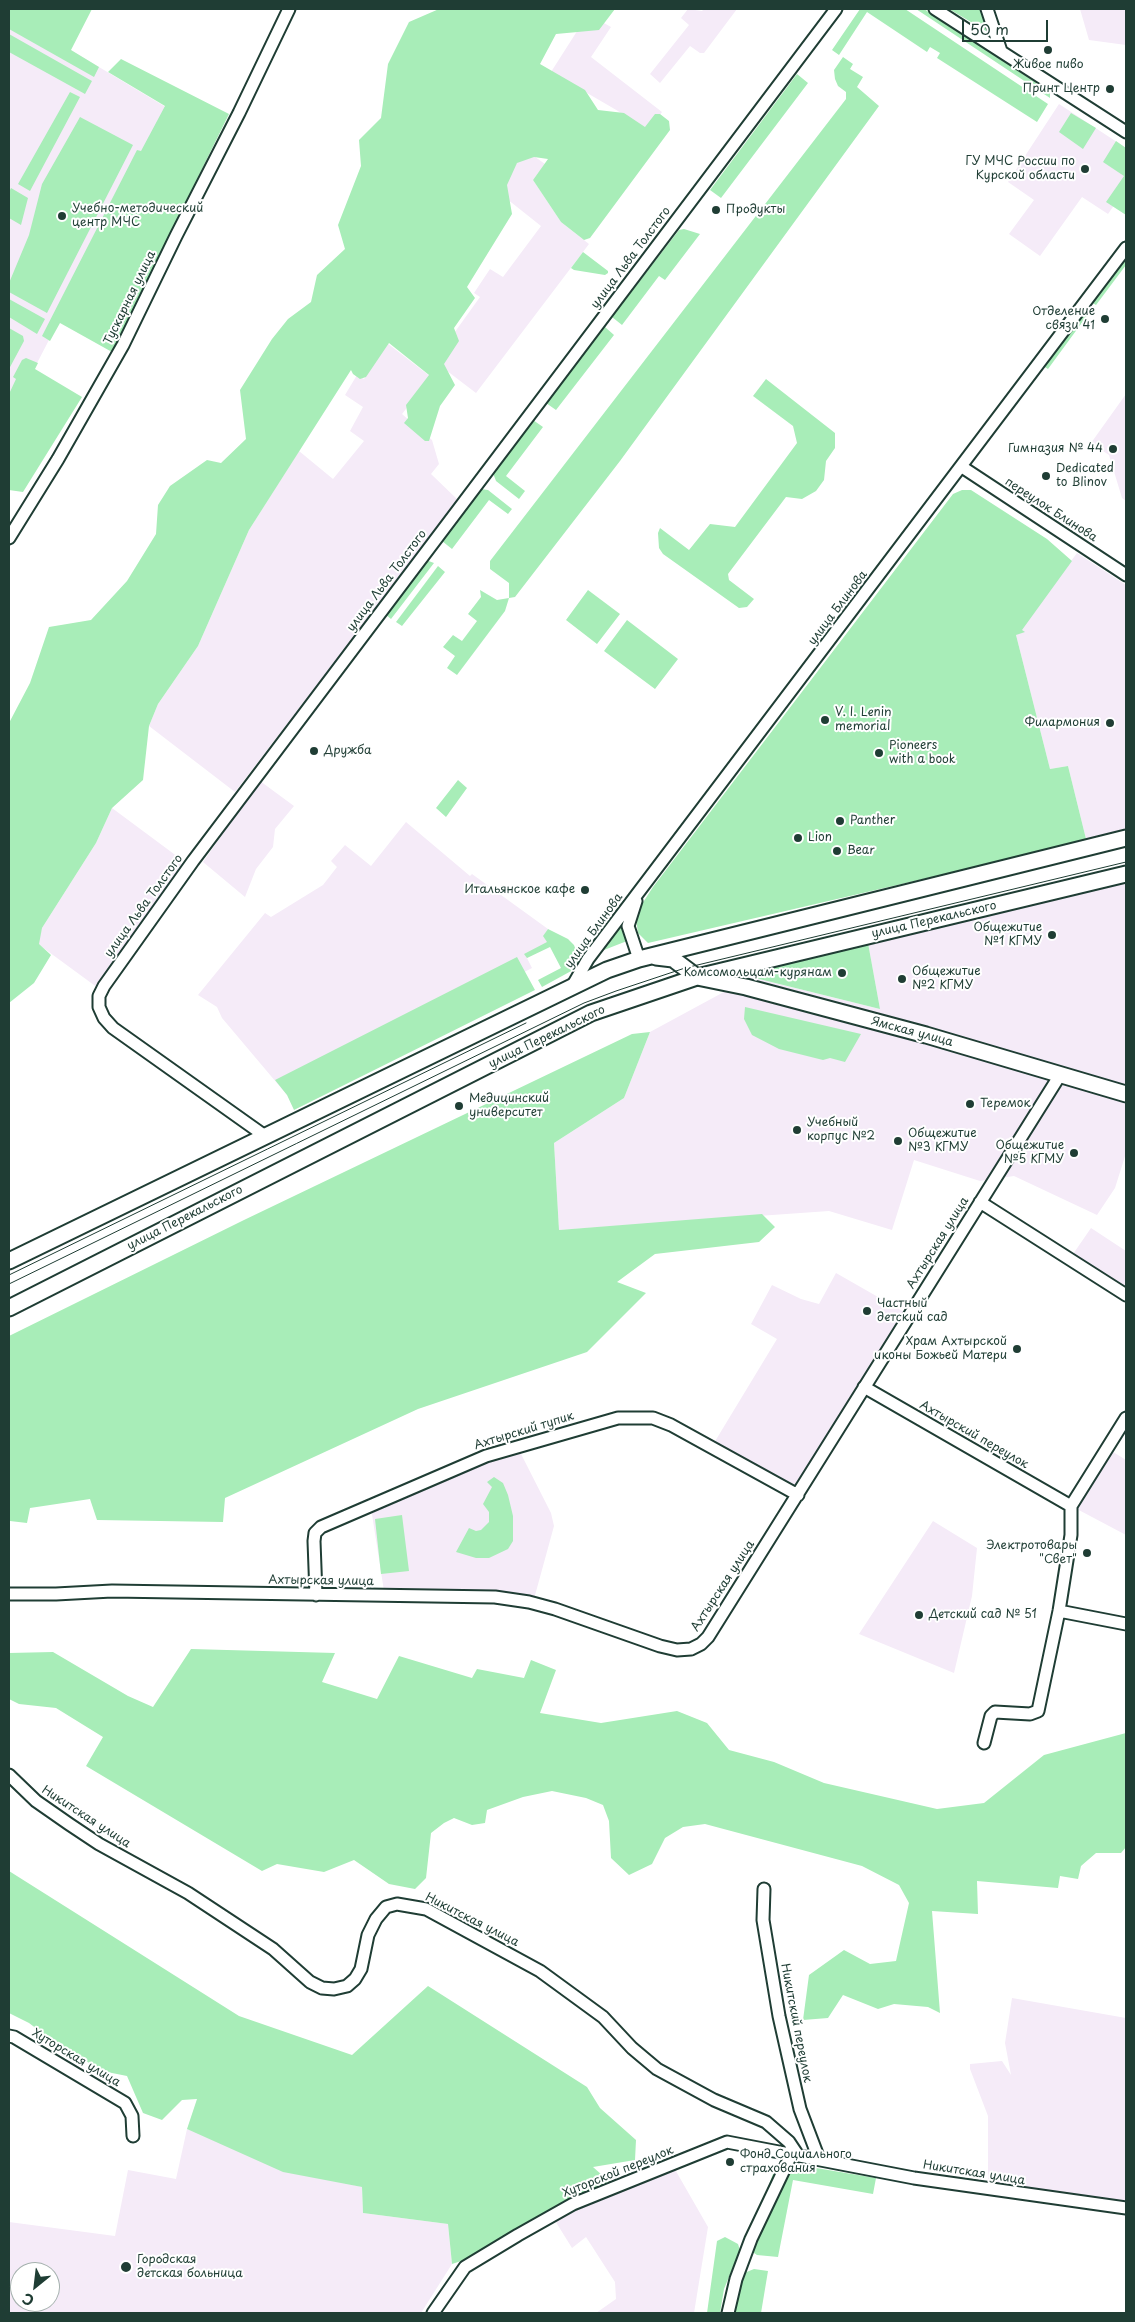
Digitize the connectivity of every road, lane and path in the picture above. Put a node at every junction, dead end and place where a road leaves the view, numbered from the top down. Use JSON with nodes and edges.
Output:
{"nodes":[{"id":1,"x":289,"y":9,"type":"edge"},
{"id":2,"x":836,"y":9,"type":"edge"},
{"id":3,"x":935,"y":9,"type":"edge"},
{"id":4,"x":987,"y":9,"type":"edge"},
{"id":5,"x":1001,"y":51,"type":"junction"},
{"id":6,"x":1126,"y":132,"type":"edge"},
{"id":7,"x":1126,"y":248,"type":"edge"},
{"id":8,"x":962,"y":467,"type":"junction"},
{"id":9,"x":9,"y":538,"type":"edge"},
{"id":10,"x":1126,"y":576,"type":"edge"},
{"id":11,"x":1126,"y":838,"type":"edge"},
{"id":12,"x":1126,"y":874,"type":"edge"},
{"id":13,"x":638,"y":894,"type":"junction"},
{"id":14,"x":639,"y":959,"type":"junction"},
{"id":15,"x":697,"y":977,"type":"junction"},
{"id":16,"x":573,"y":985,"type":"junction"},
{"id":17,"x":1060,"y":1075,"type":"junction"},
{"id":18,"x":1126,"y":1094,"type":"edge"},
{"id":19,"x":265,"y":1136,"type":"junction"},
{"id":20,"x":980,"y":1202,"type":"junction"},
{"id":21,"x":9,"y":1260,"type":"edge"},
{"id":22,"x":1126,"y":1295,"type":"edge"},
{"id":23,"x":9,"y":1308,"type":"edge"},
{"id":24,"x":864,"y":1387,"type":"junction"},
{"id":25,"x":1126,"y":1418,"type":"edge"},
{"id":26,"x":798,"y":1494,"type":"junction"},
{"id":27,"x":1072,"y":1506,"type":"junction"},
{"id":28,"x":9,"y":1594,"type":"edge"},
{"id":29,"x":316,"y":1595,"type":"junction"},
{"id":30,"x":1059,"y":1611,"type":"junction"},
{"id":31,"x":1126,"y":1624,"type":"edge"},
{"id":32,"x":984,"y":1743,"type":"dead end"},
{"id":33,"x":9,"y":1775,"type":"edge"},
{"id":34,"x":764,"y":1889,"type":"dead end"},
{"id":35,"x":9,"y":2036,"type":"edge"},
{"id":36,"x":133,"y":2136,"type":"dead end"},
{"id":37,"x":794,"y":2154,"type":"junction"},
{"id":38,"x":819,"y":2159,"type":"junction"},
{"id":39,"x":1126,"y":2208,"type":"edge"},
{"id":40,"x":433,"y":2313,"type":"edge"},
{"id":41,"x":728,"y":2313,"type":"edge"}],
"edges":[{"from":1,"to":9,"type":"street","name":"Тускарная улица"},
{"from":2,"to":19,"type":"street","name":"улица Льва Толстого"},
{"from":3,"to":5,"type":"street"},
{"from":4,"to":5,"type":"street"},
{"from":5,"to":6,"type":"street"},
{"from":7,"to":8,"type":"street","name":"улица Блинова"},
{"from":8,"to":10,"type":"street","name":"переулок Блинова"},
{"from":8,"to":13,"type":"street","name":"улица Блинова"},
{"from":11,"to":14,"type":"main road"},
{"from":12,"to":15,"type":"main road","name":"улица Перекальского"},
{"from":13,"to":14,"type":"street"},
{"from":13,"to":16,"type":"street","name":"улица Блинова"},
{"from":14,"to":15,"type":"main road"},
{"from":14,"to":16,"type":"main road"},
{"from":15,"to":17,"type":"main road","name":"Ямская улица"},
{"from":15,"to":23,"type":"main road","name":"улица Перекальского"},
{"from":16,"to":19,"type":"main road"},
{"from":17,"to":18,"type":"main road","name":"Ямская улица"},
{"from":17,"to":20,"type":"street","name":"Ахтырская улица"},
{"from":19,"to":21,"type":"main road"},
{"from":20,"to":22,"type":"street"},
{"from":20,"to":24,"type":"street","name":"Ахтырская улица"},
{"from":24,"to":26,"type":"street","name":"Ахтырская улица"},
{"from":24,"to":27,"type":"street","name":"Ахтырский переулок"},
{"from":25,"to":27,"type":"street"},
{"from":26,"to":29,"type":"street","name":"Ахтырская улица"},
{"from":26,"to":29,"type":"street","name":"Ахтырский тупик"},
{"from":27,"to":30,"type":"street"},
{"from":28,"to":29,"type":"street","name":"Ахтырская улица"},
{"from":30,"to":31,"type":"street"},
{"from":30,"to":32,"type":"street"},
{"from":33,"to":37,"type":"street","name":"Никитская улица"},
{"from":34,"to":38,"type":"street","name":"Никитский переулок"},
{"from":35,"to":36,"type":"street","name":"Хуторская улица"},
{"from":37,"to":38,"type":"street","name":"Хуторской переулок"},
{"from":37,"to":40,"type":"street","name":"Хуторской переулок"},
{"from":37,"to":41,"type":"street"},
{"from":38,"to":39,"type":"street","name":"Никитская улица"}]}
